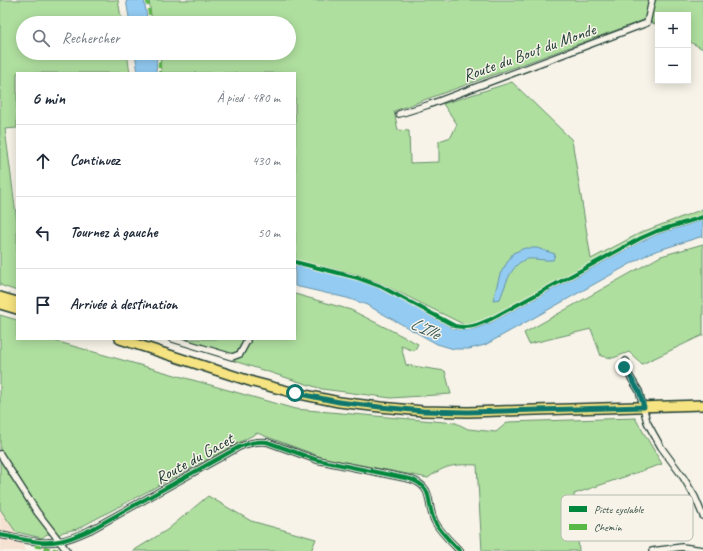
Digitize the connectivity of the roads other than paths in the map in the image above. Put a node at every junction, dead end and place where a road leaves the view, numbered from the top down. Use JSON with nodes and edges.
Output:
{"nodes":[{"id":1,"x":652,"y":0,"type":"edge"},
{"id":2,"x":399,"y":114,"type":"dead end"},
{"id":3,"x":0,"y":296,"type":"edge"},
{"id":4,"x":16,"y":302,"type":"edge"},
{"id":5,"x":0,"y":304,"type":"edge"},
{"id":6,"x":16,"y":309,"type":"edge"},
{"id":7,"x":123,"y":340,"type":"edge"},
{"id":8,"x":176,"y":340,"type":"edge"},
{"id":9,"x":246,"y":340,"type":"edge"},
{"id":10,"x":626,"y":361,"type":"dead end"},
{"id":11,"x":703,"y":405,"type":"edge"},
{"id":12,"x":644,"y":407,"type":"junction"},
{"id":13,"x":0,"y":454,"type":"edge"},
{"id":14,"x":703,"y":516,"type":"edge"},
{"id":15,"x":0,"y":535,"type":"edge"},
{"id":16,"x":58,"y":542,"type":"junction"},
{"id":17,"x":703,"y":550,"type":"edge"},
{"id":18,"x":67,"y":551,"type":"edge"},
{"id":19,"x":460,"y":551,"type":"edge"},
{"id":20,"x":652,"y":551,"type":"edge"}],
"edges":[{"from":1,"to":2,"type":"street","name":"Route du Bout du Monde"},
{"from":3,"to":4,"type":"main road"},
{"from":5,"to":6,"type":"main road"},
{"from":7,"to":12,"type":"main road"},
{"from":8,"to":9,"type":"street"},
{"from":10,"to":12,"type":"street"},
{"from":11,"to":12,"type":"main road"},
{"from":12,"to":14,"type":"street"},
{"from":13,"to":16,"type":"street"},
{"from":15,"to":16,"type":"street","name":"Route du Gacet"},
{"from":16,"to":18,"type":"street"},
{"from":16,"to":19,"type":"street","name":"Route du Gacet"},
{"from":17,"to":20,"type":"street"}]}
